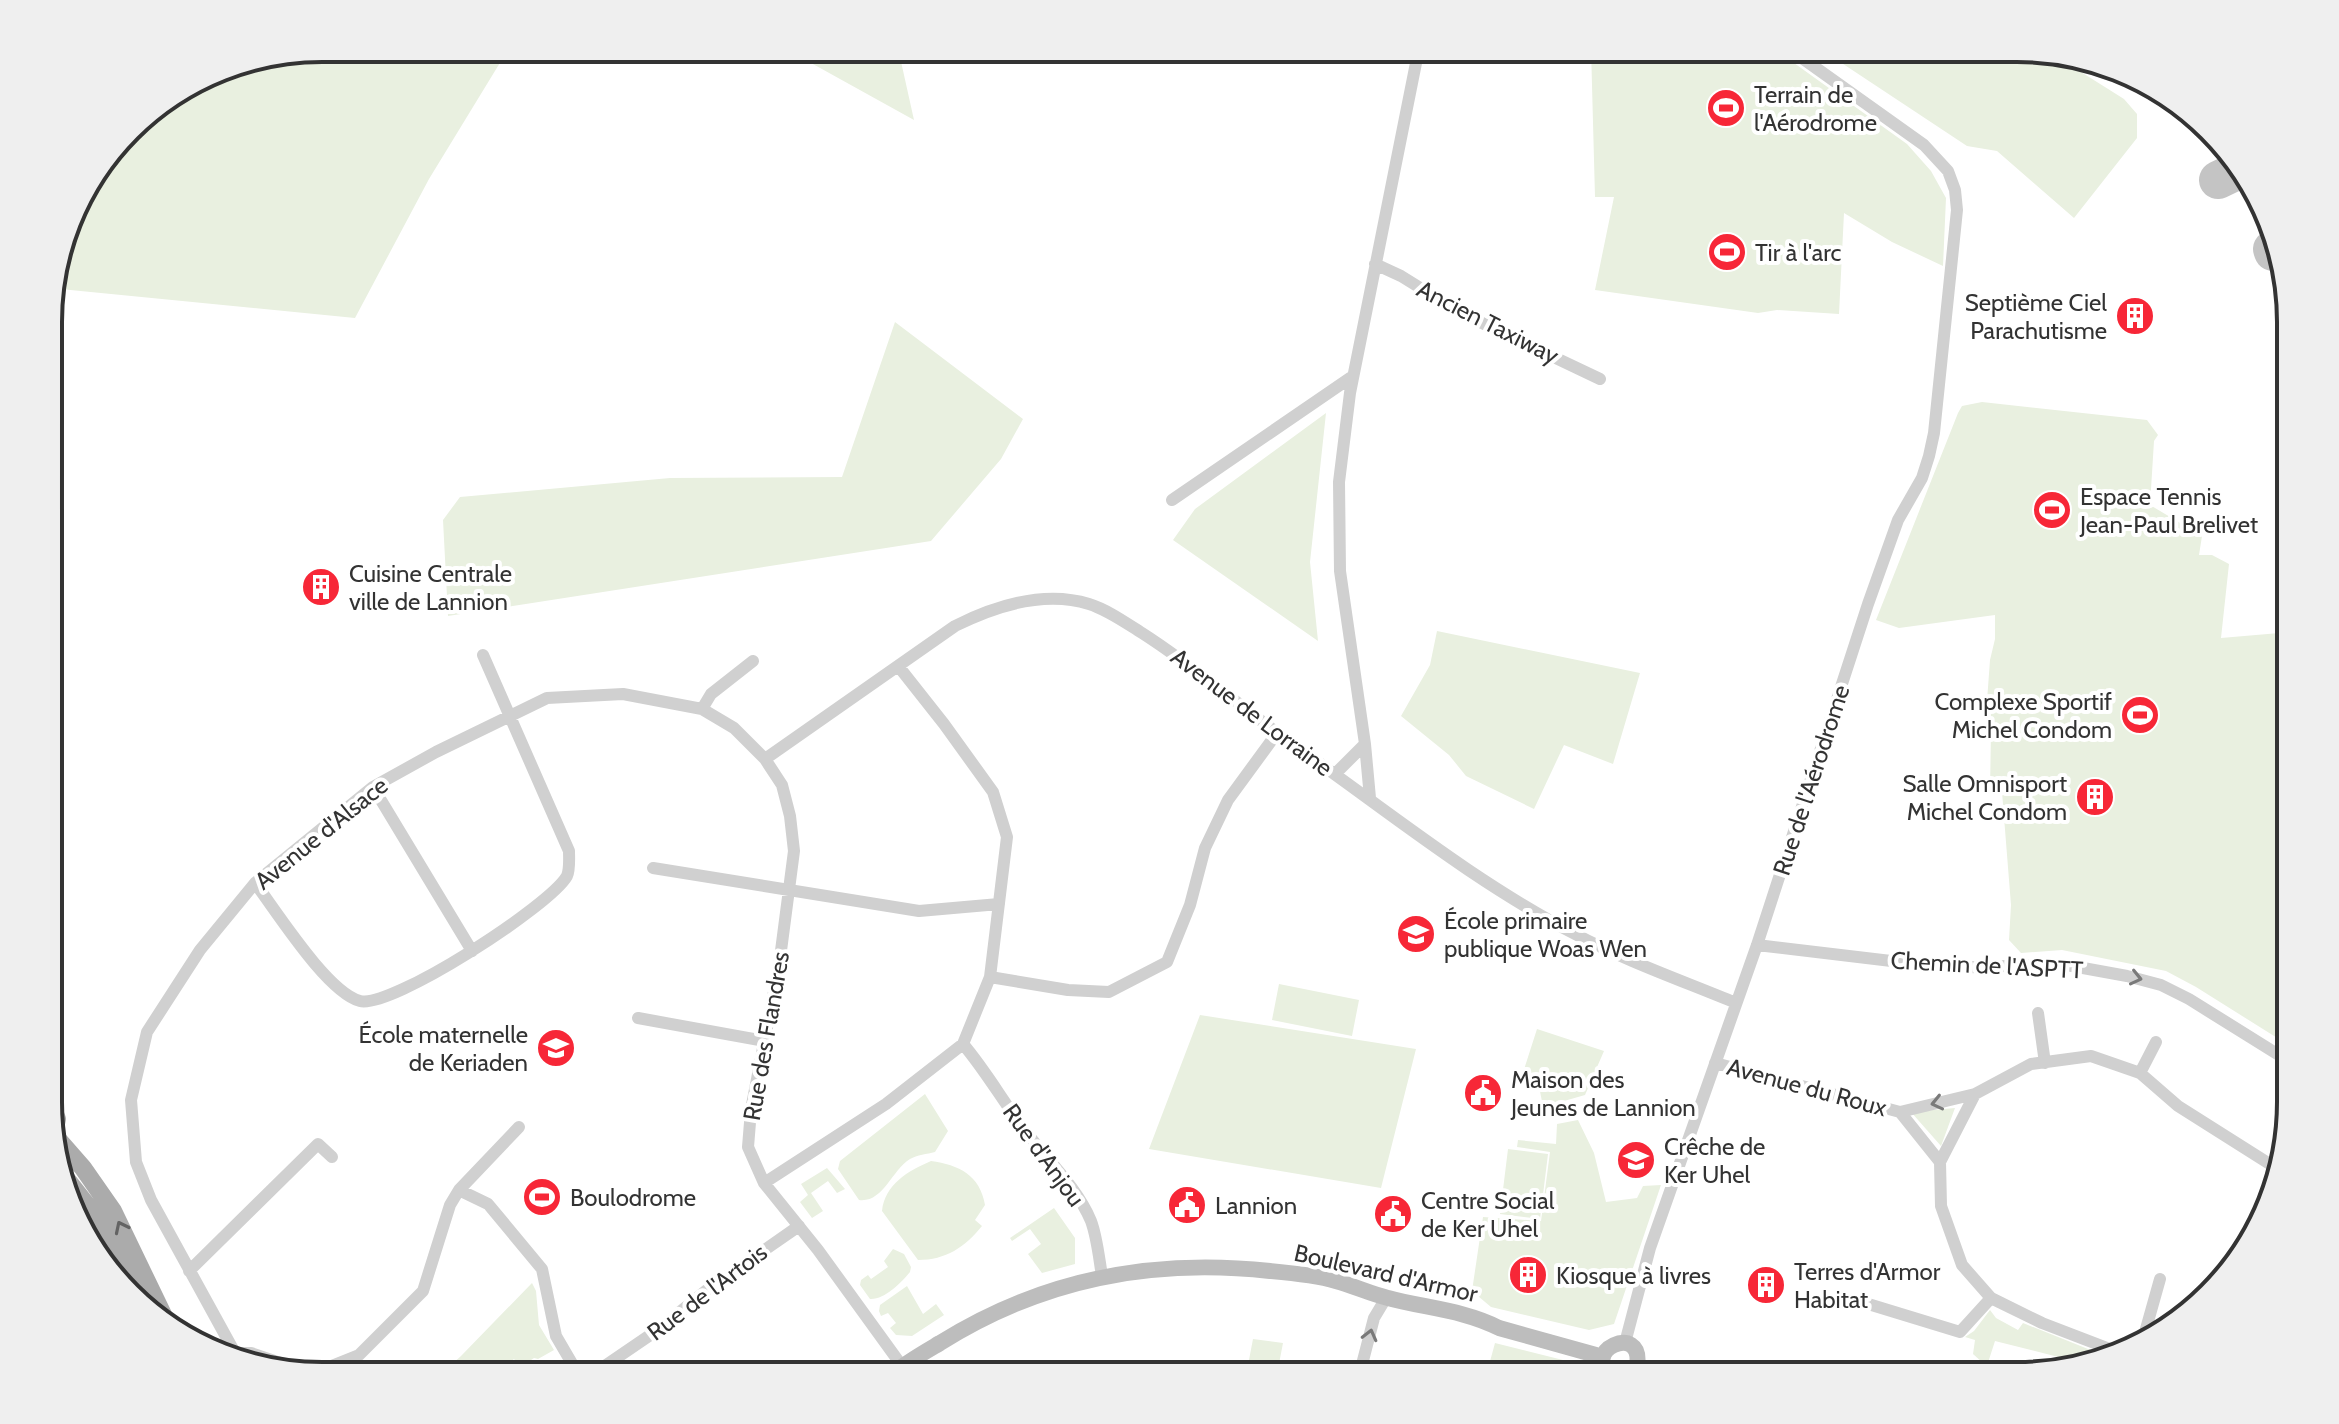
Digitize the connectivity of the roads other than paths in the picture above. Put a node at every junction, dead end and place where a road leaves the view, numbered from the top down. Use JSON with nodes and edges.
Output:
{"nodes":[{"id":1,"x":1416,"y":62,"type":"edge"},
{"id":2,"x":1808,"y":62,"type":"edge"},
{"id":3,"x":1375,"y":264,"type":"junction"},
{"id":4,"x":1353,"y":376,"type":"junction"},
{"id":5,"x":1600,"y":379,"type":"dead end"},
{"id":6,"x":1172,"y":500,"type":"dead end"},
{"id":7,"x":483,"y":655,"type":"dead end"},
{"id":8,"x":753,"y":661,"type":"dead end"},
{"id":9,"x":899,"y":667,"type":"junction"},
{"id":10,"x":702,"y":709,"type":"junction"},
{"id":11,"x":510,"y":716,"type":"junction"},
{"id":12,"x":1277,"y":733,"type":"junction"},
{"id":13,"x":1365,"y":744,"type":"junction"},
{"id":14,"x":765,"y":759,"type":"junction"},
{"id":15,"x":1335,"y":774,"type":"junction"},
{"id":16,"x":373,"y":787,"type":"junction"},
{"id":17,"x":1370,"y":798,"type":"junction"},
{"id":18,"x":653,"y":868,"type":"dead end"},
{"id":19,"x":255,"y":883,"type":"junction"},
{"id":20,"x":789,"y":889,"type":"junction"},
{"id":21,"x":999,"y":904,"type":"junction"},
{"id":22,"x":1757,"y":945,"type":"junction"},
{"id":23,"x":472,"y":951,"type":"junction"},
{"id":24,"x":990,"y":977,"type":"junction"},
{"id":25,"x":1736,"y":1003,"type":"junction"},
{"id":26,"x":2038,"y":1013,"type":"dead end"},
{"id":27,"x":638,"y":1018,"type":"dead end"},
{"id":28,"x":765,"y":1041,"type":"junction"},
{"id":29,"x":2156,"y":1042,"type":"dead end"},
{"id":30,"x":963,"y":1044,"type":"junction"},
{"id":31,"x":2276,"y":1053,"type":"edge"},
{"id":32,"x":1715,"y":1063,"type":"junction"},
{"id":33,"x":2045,"y":1063,"type":"junction"},
{"id":34,"x":2140,"y":1073,"type":"junction"},
{"id":35,"x":1975,"y":1094,"type":"junction"},
{"id":36,"x":1900,"y":1112,"type":"junction"},
{"id":37,"x":519,"y":1127,"type":"dead end"},
{"id":38,"x":67,"y":1152,"type":"edge"},
{"id":39,"x":332,"y":1157,"type":"dead end"},
{"id":40,"x":2270,"y":1161,"type":"edge"},
{"id":41,"x":1940,"y":1162,"type":"junction"},
{"id":42,"x":764,"y":1183,"type":"junction"},
{"id":43,"x":459,"y":1190,"type":"junction"},
{"id":44,"x":81,"y":1197,"type":"edge"},
{"id":45,"x":799,"y":1226,"type":"junction"},
{"id":46,"x":119,"y":1263,"type":"edge"},
{"id":47,"x":189,"y":1271,"type":"junction"},
{"id":48,"x":1102,"y":1276,"type":"junction"},
{"id":49,"x":2160,"y":1279,"type":"dead end"},
{"id":50,"x":1386,"y":1298,"type":"junction"},
{"id":51,"x":1991,"y":1298,"type":"junction"},
{"id":52,"x":157,"y":1302,"type":"edge"},
{"id":53,"x":1865,"y":1303,"type":"dead end"},
{"id":54,"x":2146,"y":1327,"type":"edge"},
{"id":55,"x":1625,"y":1343,"type":"junction"},
{"id":56,"x":231,"y":1345,"type":"edge"},
{"id":57,"x":2104,"y":1347,"type":"edge"},
{"id":58,"x":1603,"y":1357,"type":"junction"},
{"id":59,"x":1363,"y":1361,"type":"edge"},
{"id":60,"x":1604,"y":1361,"type":"edge"},
{"id":61,"x":1635,"y":1361,"type":"edge"},
{"id":62,"x":342,"y":1362,"type":"edge"},
{"id":63,"x":571,"y":1362,"type":"edge"},
{"id":64,"x":611,"y":1362,"type":"edge"},
{"id":65,"x":890,"y":1362,"type":"edge"},
{"id":66,"x":911,"y":1362,"type":"edge"}],
"edges":[{"from":1,"to":3,"type":"street"},
{"from":2,"to":22,"type":"street","name":"Rue de l'Aérodrome"},
{"from":3,"to":4,"type":"street"},
{"from":3,"to":5,"type":"street","name":"Ancien Taxiway"},
{"from":4,"to":6,"type":"street"},
{"from":4,"to":13,"type":"street"},
{"from":7,"to":11,"type":"street"},
{"from":8,"to":10,"type":"street"},
{"from":9,"to":12,"type":"street","name":"Avenue de Lorraine"},
{"from":9,"to":14,"type":"street","name":"Avenue de Lorraine"},
{"from":9,"to":21,"type":"street"},
{"from":10,"to":11,"type":"street","name":"Avenue d'Alsace"},
{"from":10,"to":14,"type":"street","name":"Avenue d'Alsace"},
{"from":11,"to":16,"type":"street","name":"Avenue d'Alsace"},
{"from":11,"to":23,"type":"street"},
{"from":12,"to":15,"type":"street","name":"Avenue de Lorraine"},
{"from":12,"to":24,"type":"street"},
{"from":13,"to":15,"type":"street"},
{"from":13,"to":17,"type":"street"},
{"from":14,"to":20,"type":"street","name":"Rue des Flandres"},
{"from":15,"to":17,"type":"street","name":"Avenue de Lorraine"},
{"from":16,"to":19,"type":"street","name":"Avenue d'Alsace"},
{"from":16,"to":23,"type":"street"},
{"from":17,"to":25,"type":"street","name":"Avenue de Lorraine"},
{"from":18,"to":20,"type":"street"},
{"from":19,"to":23,"type":"street"},
{"from":19,"to":47,"type":"street","name":"Avenue d'Alsace"},
{"from":20,"to":21,"type":"street"},
{"from":20,"to":28,"type":"street","name":"Rue des Flandres"},
{"from":21,"to":24,"type":"street"},
{"from":22,"to":25,"type":"street","name":"Rue de l'Aérodrome"},
{"from":22,"to":31,"type":"street","name":"Chemin de l'ASPTT","one_way":true},
{"from":24,"to":30,"type":"street"},
{"from":25,"to":32,"type":"street","name":"Rue de l'Aérodrome"},
{"from":26,"to":33,"type":"street"},
{"from":27,"to":28,"type":"street"},
{"from":28,"to":42,"type":"street","name":"Rue des Flandres"},
{"from":29,"to":34,"type":"street"},
{"from":30,"to":42,"type":"street"},
{"from":30,"to":48,"type":"street","name":"Rue d'Anjou"},
{"from":32,"to":36,"type":"street","name":"Avenue du Roux"},
{"from":32,"to":55,"type":"street","name":"Rue de l'Aérodrome"},
{"from":33,"to":34,"type":"street","name":"Avenue du Roux"},
{"from":33,"to":35,"type":"street","name":"Avenue du Roux"},
{"from":34,"to":40,"type":"street","name":"Avenue du Roux"},
{"from":35,"to":36,"type":"street","name":"Avenue du Roux","one_way":true},
{"from":35,"to":41,"type":"street"},
{"from":36,"to":41,"type":"street","name":"Avenue du Roux"},
{"from":37,"to":43,"type":"street"},
{"from":52,"to":38,"type":"main road","one_way":true},
{"from":39,"to":47,"type":"street"},
{"from":41,"to":51,"type":"street"},
{"from":42,"to":45,"type":"street","name":"Rue des Flandres"},
{"from":43,"to":62,"type":"street"},
{"from":43,"to":63,"type":"street","name":"Rue de l'Artois"},
{"from":44,"to":46,"type":"main road"},
{"from":45,"to":64,"type":"street","name":"Rue de l'Artois"},
{"from":45,"to":65,"type":"street","name":"Rue des Flandres"},
{"from":47,"to":56,"type":"street","name":"Avenue d'Alsace"},
{"from":48,"to":50,"type":"main road","name":"Boulevard d'Armor"},
{"from":48,"to":66,"type":"main road","name":"Boulevard d'Armor"},
{"from":49,"to":54,"type":"street"},
{"from":50,"to":58,"type":"main road","name":"Boulevard d'Armor"},
{"from":59,"to":50,"type":"street","one_way":true},
{"from":51,"to":53,"type":"street"},
{"from":51,"to":57,"type":"street"},
{"from":55,"to":58,"type":"main road"},
{"from":55,"to":61,"type":"main road"},
{"from":58,"to":60,"type":"main road"}]}
